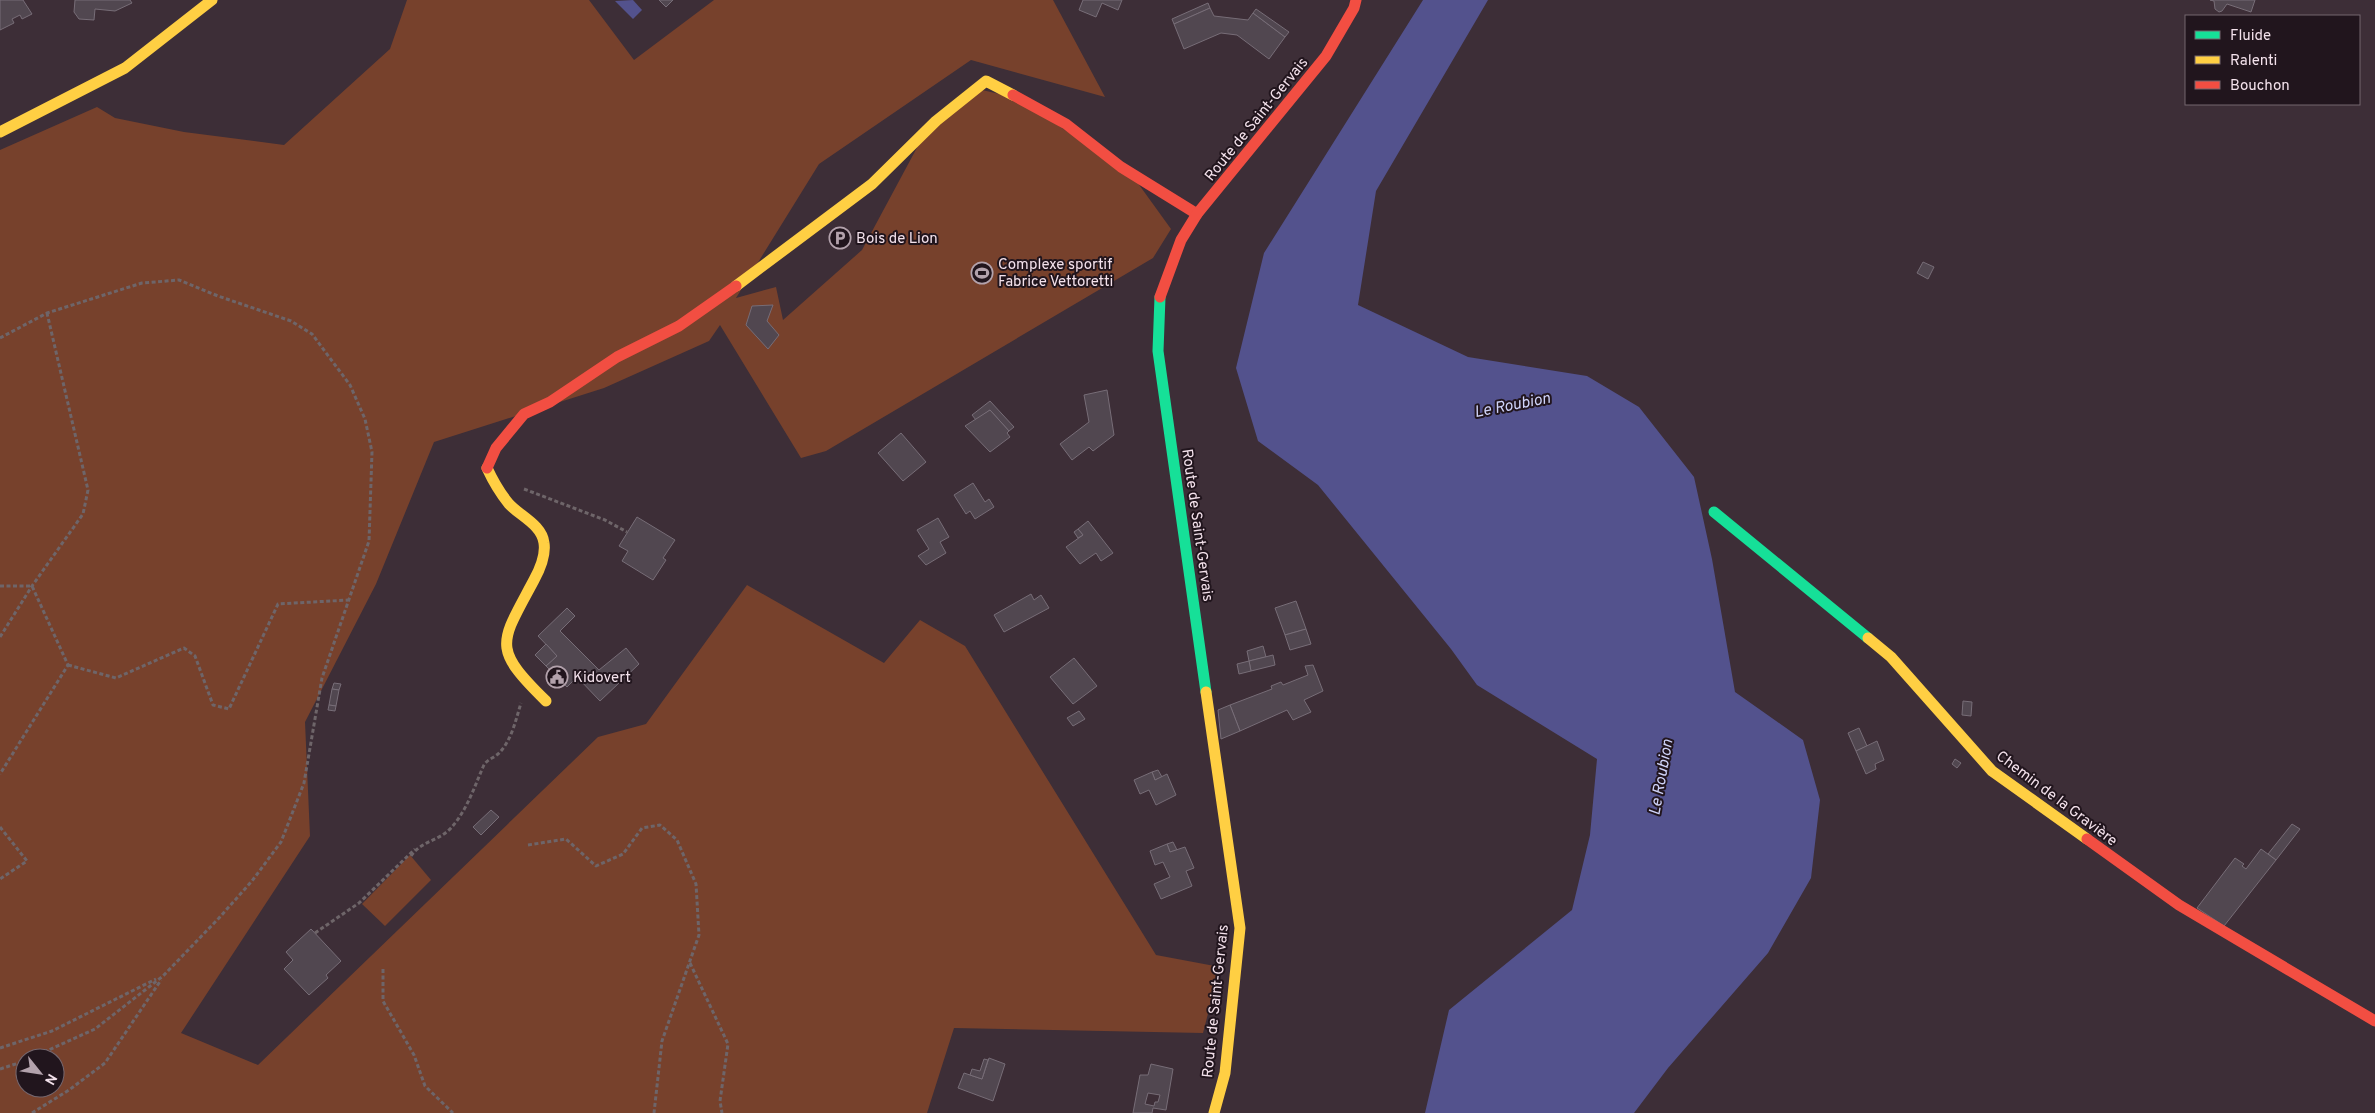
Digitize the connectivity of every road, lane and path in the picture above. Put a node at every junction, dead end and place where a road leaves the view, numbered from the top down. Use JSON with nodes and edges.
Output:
{"nodes":[{"id":1,"x":212,"y":0,"type":"edge"},
{"id":2,"x":1356,"y":0,"type":"edge"},
{"id":3,"x":0,"y":132,"type":"edge"},
{"id":4,"x":1197,"y":214,"type":"junction"},
{"id":5,"x":47,"y":313,"type":"junction"},
{"id":6,"x":0,"y":338,"type":"edge"},
{"id":7,"x":520,"y":488,"type":"dead end"},
{"id":8,"x":1714,"y":512,"type":"dead end"},
{"id":9,"x":627,"y":532,"type":"dead end"},
{"id":10,"x":0,"y":586,"type":"edge"},
{"id":11,"x":32,"y":586,"type":"junction"},
{"id":12,"x":348,"y":600,"type":"junction"},
{"id":13,"x":0,"y":637,"type":"edge"},
{"id":14,"x":68,"y":665,"type":"junction"},
{"id":15,"x":526,"y":680,"type":"junction"},
{"id":16,"x":546,"y":701,"type":"dead end"},
{"id":17,"x":0,"y":774,"type":"edge"},
{"id":18,"x":0,"y":826,"type":"edge"},
{"id":19,"x":528,"y":846,"type":"dead end"},
{"id":20,"x":417,"y":847,"type":"junction"},
{"id":21,"x":411,"y":856,"type":"dead end"},
{"id":22,"x":0,"y":878,"type":"edge"},
{"id":23,"x":315,"y":933,"type":"dead end"},
{"id":24,"x":690,"y":962,"type":"junction"},
{"id":25,"x":383,"y":969,"type":"dead end"},
{"id":26,"x":164,"y":976,"type":"junction"},
{"id":27,"x":2375,"y":1021,"type":"edge"},
{"id":28,"x":0,"y":1048,"type":"edge"},
{"id":29,"x":53,"y":1048,"type":"edge"},
{"id":30,"x":15,"y":1064,"type":"edge"},
{"id":31,"x":0,"y":1069,"type":"edge"},
{"id":32,"x":32,"y":1113,"type":"edge"},
{"id":33,"x":453,"y":1113,"type":"edge"},
{"id":34,"x":654,"y":1113,"type":"edge"},
{"id":35,"x":722,"y":1113,"type":"edge"},
{"id":36,"x":1214,"y":1113,"type":"edge"}],
"edges":[{"from":1,"to":3,"type":"street"},
{"from":2,"to":4,"type":"street","name":"Route de Saint-Gervais"},
{"from":4,"to":15,"type":"street"},
{"from":4,"to":36,"type":"street","name":"Route de Saint-Gervais"},
{"from":5,"to":6,"type":"path"},
{"from":5,"to":11,"type":"path"},
{"from":5,"to":12,"type":"path"},
{"from":7,"to":9,"type":"path"},
{"from":8,"to":27,"type":"street","name":"Chemin de la Gravière"},
{"from":10,"to":11,"type":"path"},
{"from":11,"to":13,"type":"path"},
{"from":11,"to":14,"type":"path"},
{"from":12,"to":14,"type":"path"},
{"from":12,"to":26,"type":"path"},
{"from":14,"to":17,"type":"path"},
{"from":15,"to":16,"type":"street"},
{"from":15,"to":20,"type":"path"},
{"from":18,"to":22,"type":"path"},
{"from":19,"to":24,"type":"path"},
{"from":20,"to":21,"type":"path"},
{"from":20,"to":23,"type":"path"},
{"from":24,"to":34,"type":"path"},
{"from":24,"to":35,"type":"path"},
{"from":25,"to":33,"type":"path"},
{"from":26,"to":28,"type":"path"},
{"from":26,"to":29,"type":"path"},
{"from":26,"to":32,"type":"path"},
{"from":30,"to":31,"type":"path"}]}
